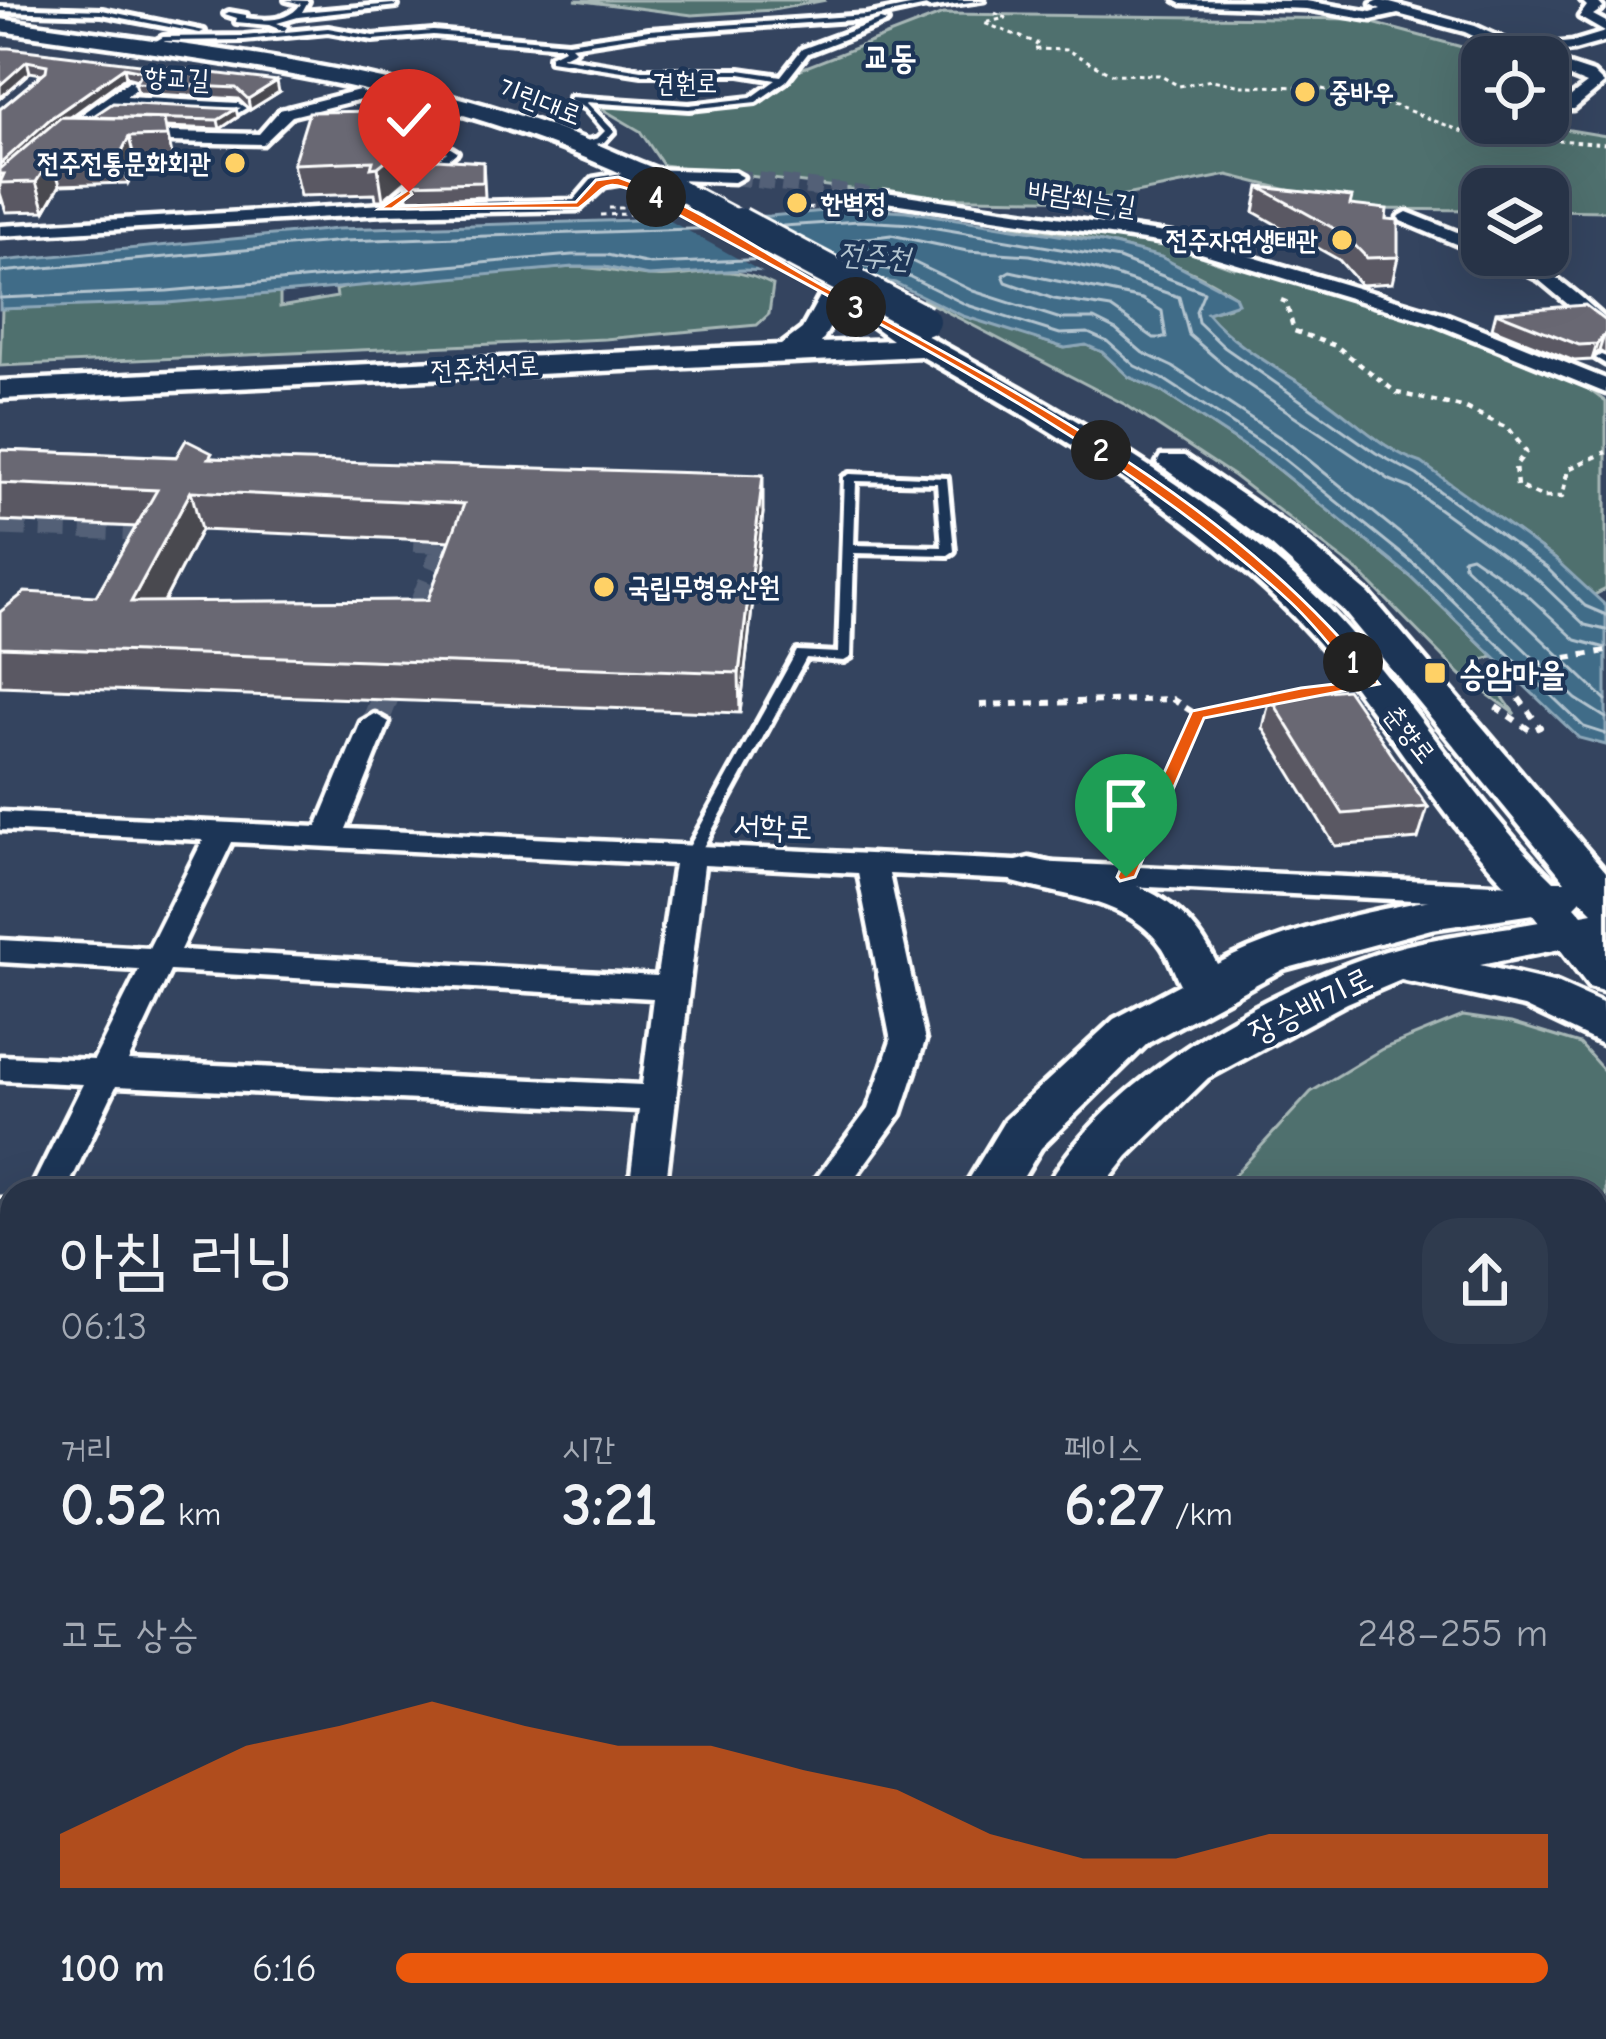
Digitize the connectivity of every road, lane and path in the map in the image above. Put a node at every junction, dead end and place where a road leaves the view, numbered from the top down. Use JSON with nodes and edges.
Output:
{"nodes":[{"id":1,"x":289,"y":0,"type":"edge"},
{"id":2,"x":1182,"y":0,"type":"edge"},
{"id":3,"x":1366,"y":0,"type":"edge"},
{"id":4,"x":1428,"y":0,"type":"edge"},
{"id":5,"x":1588,"y":0,"type":"edge"},
{"id":6,"x":980,"y":3,"type":"edge"},
{"id":7,"x":929,"y":4,"type":"junction"},
{"id":8,"x":393,"y":6,"type":"dead end"},
{"id":9,"x":0,"y":9,"type":"edge"},
{"id":10,"x":1404,"y":11,"type":"junction"},
{"id":11,"x":229,"y":14,"type":"dead end"},
{"id":12,"x":297,"y":15,"type":"junction"},
{"id":13,"x":270,"y":23,"type":"junction"},
{"id":14,"x":0,"y":25,"type":"edge"},
{"id":15,"x":291,"y":32,"type":"junction"},
{"id":16,"x":1606,"y":32,"type":"edge"},
{"id":17,"x":197,"y":36,"type":"junction"},
{"id":18,"x":1485,"y":36,"type":"edge"},
{"id":19,"x":0,"y":38,"type":"edge"},
{"id":20,"x":540,"y":44,"type":"junction"},
{"id":21,"x":1569,"y":47,"type":"edge"},
{"id":22,"x":148,"y":48,"type":"junction"},
{"id":23,"x":1606,"y":66,"type":"edge"},
{"id":24,"x":1569,"y":70,"type":"edge"},
{"id":25,"x":1575,"y":72,"type":"junction"},
{"id":26,"x":783,"y":79,"type":"junction"},
{"id":27,"x":134,"y":84,"type":"edge"},
{"id":28,"x":359,"y":95,"type":"junction"},
{"id":29,"x":112,"y":101,"type":"junction"},
{"id":30,"x":1569,"y":105,"type":"edge"},
{"id":31,"x":238,"y":108,"type":"edge"},
{"id":32,"x":418,"y":108,"type":"junction"},
{"id":33,"x":222,"y":119,"type":"edge"},
{"id":34,"x":373,"y":121,"type":"edge"},
{"id":35,"x":63,"y":135,"type":"junction"},
{"id":36,"x":87,"y":135,"type":"edge"},
{"id":37,"x":111,"y":136,"type":"edge"},
{"id":38,"x":206,"y":136,"type":"junction"},
{"id":39,"x":409,"y":138,"type":"edge"},
{"id":40,"x":1606,"y":145,"type":"edge"},
{"id":41,"x":578,"y":147,"type":"junction"},
{"id":42,"x":25,"y":167,"type":"junction"},
{"id":43,"x":0,"y":168,"type":"edge"},
{"id":44,"x":646,"y":174,"type":"junction"},
{"id":45,"x":734,"y":177,"type":"tunnel mouth"},
{"id":46,"x":618,"y":180,"type":"junction"},
{"id":47,"x":0,"y":195,"type":"edge"},
{"id":48,"x":885,"y":196,"type":"tunnel mouth"},
{"id":49,"x":908,"y":200,"type":"junction"},
{"id":50,"x":384,"y":209,"type":"junction"},
{"id":51,"x":775,"y":211,"type":"dead end"},
{"id":52,"x":1407,"y":217,"type":"dead end"},
{"id":53,"x":0,"y":231,"type":"edge"},
{"id":54,"x":1461,"y":239,"type":"edge"},
{"id":55,"x":1546,"y":276,"type":"edge"},
{"id":56,"x":1266,"y":292,"type":"dead end"},
{"id":57,"x":829,"y":308,"type":"junction"},
{"id":58,"x":1606,"y":330,"type":"edge"},
{"id":59,"x":927,"y":334,"type":"junction"},
{"id":60,"x":788,"y":354,"type":"junction"},
{"id":61,"x":1606,"y":387,"type":"edge"},
{"id":62,"x":1,"y":390,"type":"edge"},
{"id":63,"x":1041,"y":411,"type":"junction"},
{"id":64,"x":1606,"y":452,"type":"edge"},
{"id":65,"x":848,"y":549,"type":"junction"},
{"id":66,"x":1606,"y":651,"type":"edge"},
{"id":67,"x":1371,"y":684,"type":"junction"},
{"id":68,"x":980,"y":705,"type":"dead end"},
{"id":69,"x":1493,"y":705,"type":"dead end"},
{"id":70,"x":1197,"y":715,"type":"junction"},
{"id":71,"x":375,"y":722,"type":"tunnel mouth"},
{"id":72,"x":0,"y":821,"type":"edge"},
{"id":73,"x":222,"y":831,"type":"junction"},
{"id":74,"x":328,"y":837,"type":"junction"},
{"id":75,"x":690,"y":858,"type":"junction"},
{"id":76,"x":872,"y":865,"type":"junction"},
{"id":77,"x":1030,"y":872,"type":"junction"},
{"id":78,"x":1126,"y":877,"type":"junction"},
{"id":79,"x":1589,"y":907,"type":"edge"},
{"id":80,"x":0,"y":951,"type":"edge"},
{"id":81,"x":160,"y":961,"type":"junction"},
{"id":82,"x":1391,"y":966,"type":"junction"},
{"id":83,"x":1606,"y":976,"type":"edge"},
{"id":84,"x":671,"y":988,"type":"junction"},
{"id":85,"x":1208,"y":989,"type":"junction"},
{"id":86,"x":1606,"y":1029,"type":"edge"},
{"id":87,"x":0,"y":1068,"type":"edge"},
{"id":88,"x":103,"y":1073,"type":"junction"},
{"id":89,"x":658,"y":1098,"type":"junction"},
{"id":90,"x":54,"y":1179,"type":"edge"},
{"id":91,"x":648,"y":1179,"type":"edge"},
{"id":92,"x":834,"y":1179,"type":"edge"},
{"id":93,"x":995,"y":1179,"type":"edge"},
{"id":94,"x":1080,"y":1179,"type":"edge"}],
"edges":[{"from":1,"to":12,"type":"lane"},
{"from":2,"to":10,"type":"street"},
{"from":3,"to":10,"type":"street"},
{"from":4,"to":10,"type":"street"},
{"from":5,"to":16,"type":"street"},
{"from":6,"to":7,"type":"street"},
{"from":6,"to":40,"type":"path"},
{"from":7,"to":20,"type":"lane"},
{"from":7,"to":26,"type":"lane","name":"견훤로"},
{"from":8,"to":12,"type":"lane"},
{"from":9,"to":17,"type":"lane"},
{"from":10,"to":18,"type":"street"},
{"from":11,"to":13,"type":"lane"},
{"from":12,"to":13,"type":"lane"},
{"from":13,"to":15,"type":"lane"},
{"from":14,"to":22,"type":"street","name":"기린대로"},
{"from":15,"to":17,"type":"lane"},
{"from":15,"to":20,"type":"lane"},
{"from":16,"to":21,"type":"street"},
{"from":17,"to":22,"type":"lane"},
{"from":19,"to":28,"type":"street","name":"기린대로"},
{"from":20,"to":26,"type":"lane"},
{"from":22,"to":41,"type":"street","name":"기린대로"},
{"from":23,"to":25,"type":"street"},
{"from":24,"to":25,"type":"street"},
{"from":25,"to":30,"type":"street"},
{"from":26,"to":41,"type":"lane","name":"견훤로"},
{"from":27,"to":29,"type":"street","name":"향교길"},
{"from":28,"to":32,"type":"street","name":"기린대로"},
{"from":28,"to":38,"type":"street","name":"향교길"},
{"from":29,"to":31,"type":"street","name":"향교길"},
{"from":29,"to":35,"type":"street","name":"향교길"},
{"from":32,"to":34,"type":"lane"},
{"from":32,"to":46,"type":"street","name":"기린대로"},
{"from":33,"to":38,"type":"street","name":"향교길"},
{"from":35,"to":36,"type":"street"},
{"from":35,"to":42,"type":"street","name":"향교길"},
{"from":37,"to":38,"type":"street","name":"향교길"},
{"from":39,"to":50,"type":"lane"},
{"from":41,"to":44,"type":"street","name":"기린대로"},
{"from":42,"to":43,"type":"street"},
{"from":42,"to":47,"type":"street","name":"향교길"},
{"from":44,"to":45,"type":"street"},
{"from":44,"to":46,"type":"street"},
{"from":44,"to":59,"type":"street","name":"기린대로","bridge":true},
{"from":46,"to":50,"type":"street"},
{"from":46,"to":57,"type":"street","name":"기린대로"},
{"from":48,"to":49,"type":"street","name":"바람쐬는길"},
{"from":49,"to":51,"type":"path"},
{"from":49,"to":61,"type":"street","name":"바람쐬는길"},
{"from":50,"to":53,"type":"street"},
{"from":52,"to":54,"type":"street"},
{"from":55,"to":58,"type":"street"},
{"from":56,"to":64,"type":"path"},
{"from":57,"to":59,"type":"street","name":"춘향로"},
{"from":57,"to":60,"type":"street"},
{"from":59,"to":60,"type":"street","name":"전주천서로"},
{"from":59,"to":63,"type":"street","name":"춘향로"},
{"from":59,"to":79,"type":"street","name":"춘향로"},
{"from":60,"to":62,"type":"street","name":"전주천서로"},
{"from":60,"to":63,"type":"street"},
{"from":63,"to":67,"type":"street","name":"춘향로"},
{"from":65,"to":65,"type":"lane"},
{"from":65,"to":75,"type":"lane"},
{"from":66,"to":69,"type":"path"},
{"from":67,"to":70,"type":"path"},
{"from":67,"to":79,"type":"street","name":"춘향로"},
{"from":68,"to":70,"type":"path"},
{"from":70,"to":78,"type":"path"},
{"from":71,"to":74,"type":"street"},
{"from":72,"to":73,"type":"street","name":"서학로"},
{"from":73,"to":74,"type":"street","name":"서학로"},
{"from":73,"to":81,"type":"street"},
{"from":74,"to":75,"type":"street","name":"서학로"},
{"from":75,"to":76,"type":"street","name":"서학로"},
{"from":75,"to":84,"type":"street"},
{"from":76,"to":77,"type":"street","name":"서학로"},
{"from":76,"to":92,"type":"street"},
{"from":77,"to":78,"type":"street","name":"서학로"},
{"from":77,"to":85,"type":"street"},
{"from":78,"to":79,"type":"street","name":"서학로"},
{"from":79,"to":82,"type":"street","name":"장승배기로"},
{"from":79,"to":83,"type":"street","name":"춘향로"},
{"from":79,"to":85,"type":"street"},
{"from":80,"to":81,"type":"street"},
{"from":81,"to":84,"type":"street"},
{"from":81,"to":88,"type":"street"},
{"from":82,"to":86,"type":"street"},
{"from":82,"to":94,"type":"street","name":"장승배기로"},
{"from":84,"to":89,"type":"street"},
{"from":85,"to":93,"type":"street"},
{"from":87,"to":88,"type":"street"},
{"from":88,"to":89,"type":"street"},
{"from":88,"to":90,"type":"street"},
{"from":89,"to":91,"type":"street"}]}
